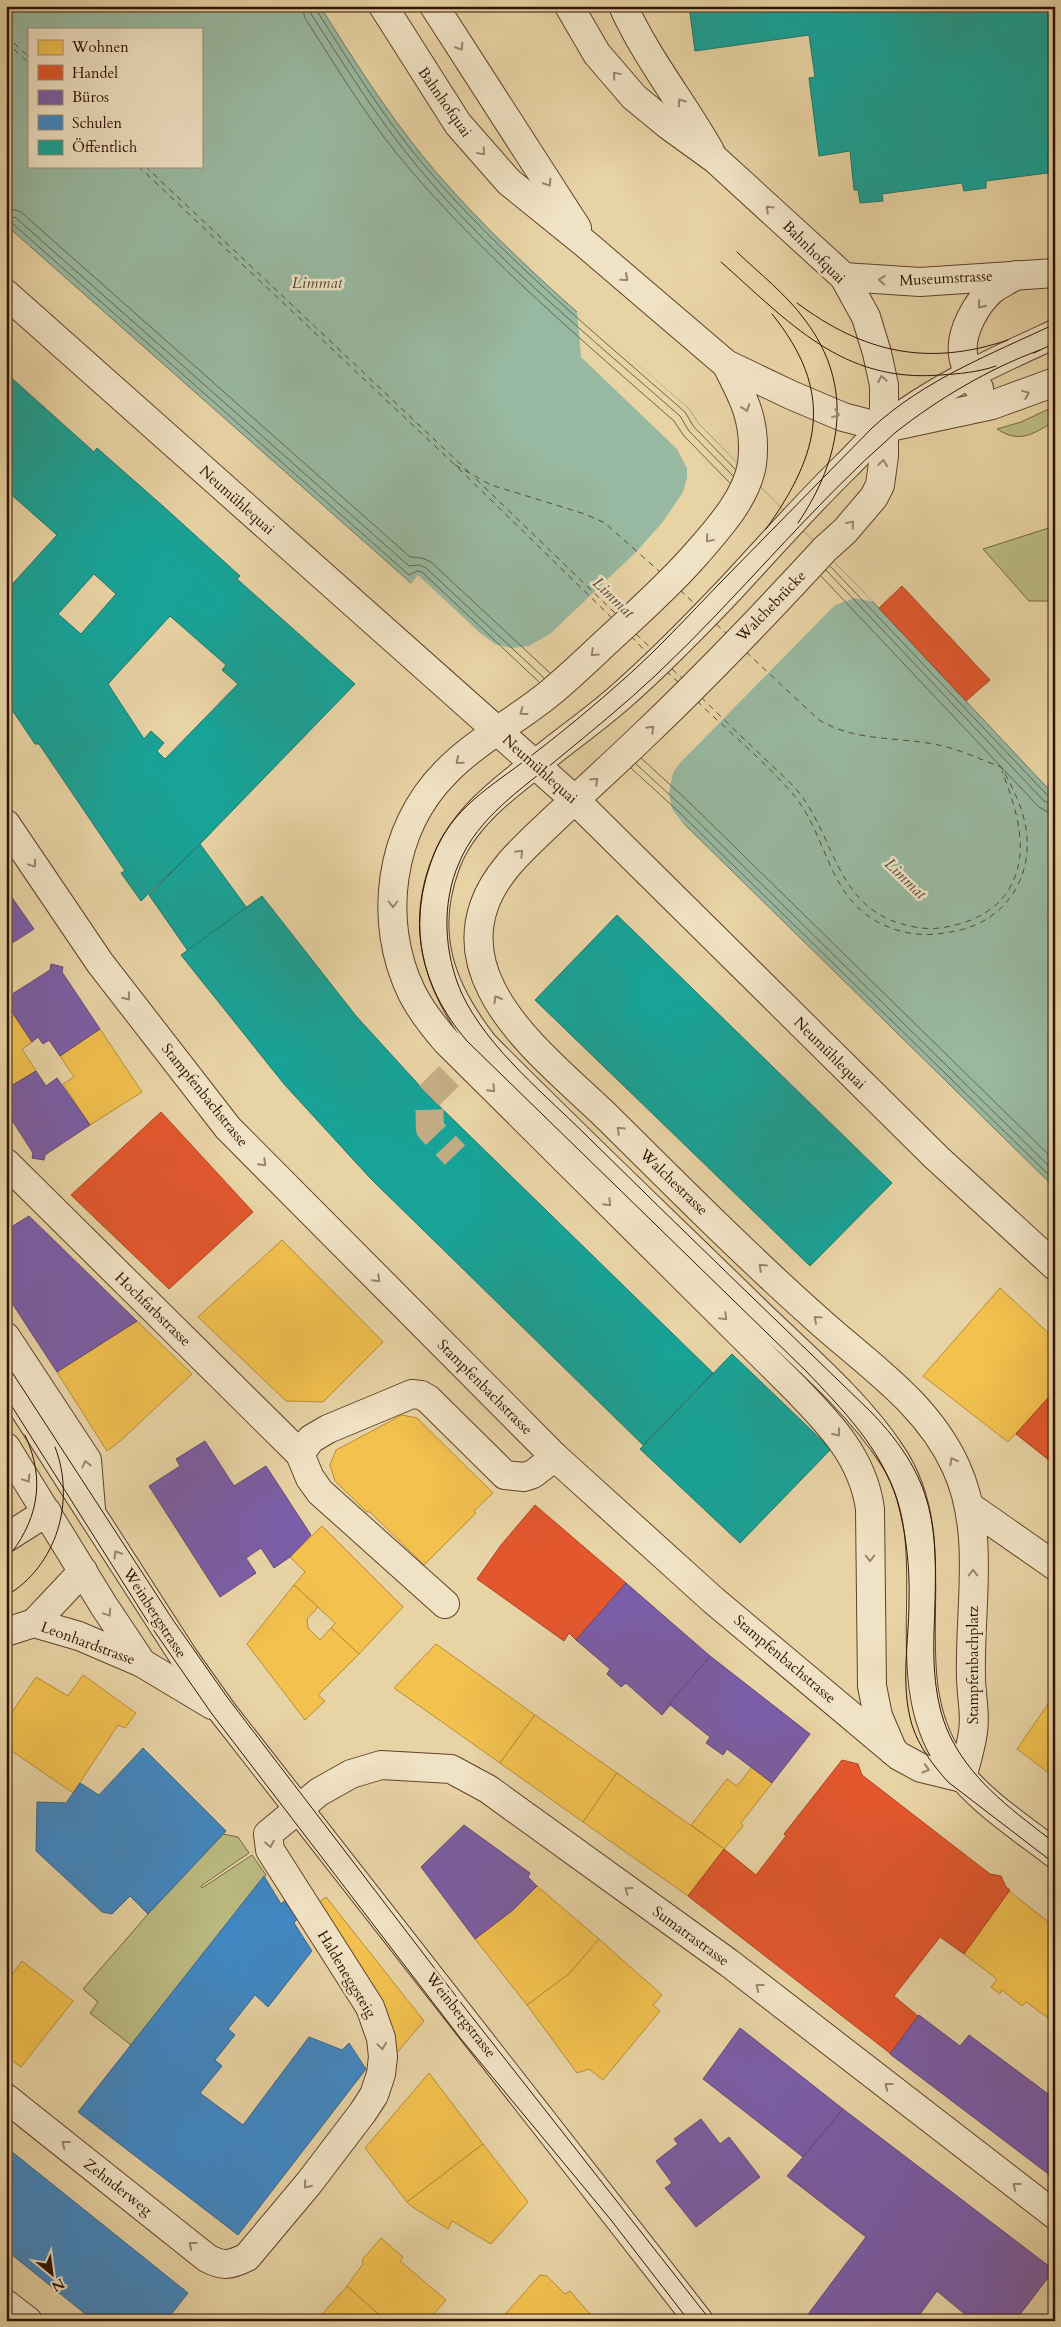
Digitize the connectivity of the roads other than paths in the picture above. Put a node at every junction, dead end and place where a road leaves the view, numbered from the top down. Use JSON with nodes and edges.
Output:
{"nodes":[{"id":1,"x":383,"y":6,"type":"edge"},
{"id":2,"x":434,"y":6,"type":"edge"},
{"id":3,"x":569,"y":6,"type":"edge"},
{"id":4,"x":623,"y":6,"type":"edge"},
{"id":5,"x":715,"y":159,"type":"junction"},
{"id":6,"x":588,"y":246,"type":"junction"},
{"id":7,"x":1055,"y":273,"type":"edge"},
{"id":8,"x":1018,"y":274,"type":"junction"},
{"id":9,"x":844,"y":277,"type":"junction"},
{"id":10,"x":6,"y":294,"type":"edge"},
{"id":11,"x":1055,"y":334,"type":"edge"},
{"id":12,"x":726,"y":364,"type":"junction"},
{"id":13,"x":969,"y":374,"type":"junction"},
{"id":14,"x":1055,"y":382,"type":"edge"},
{"id":15,"x":992,"y":405,"type":"junction"},
{"id":16,"x":885,"y":428,"type":"junction"},
{"id":17,"x":497,"y":731,"type":"junction"},
{"id":18,"x":615,"y":763,"type":"joint"},
{"id":19,"x":535,"y":764,"type":"junction"},
{"id":20,"x":575,"y":800,"type":"junction"},
{"id":21,"x":6,"y":824,"type":"edge"},
{"id":22,"x":512,"y":1021,"type":"junction"},
{"id":23,"x":468,"y":1059,"type":"junction"},
{"id":24,"x":6,"y":1163,"type":"edge"},
{"id":25,"x":1055,"y":1266,"type":"edge"},
{"id":26,"x":6,"y":1337,"type":"edge"},
{"id":27,"x":840,"y":1339,"type":"junction"},
{"id":28,"x":813,"y":1367,"type":"junction"},
{"id":29,"x":6,"y":1381,"type":"edge"},
{"id":30,"x":794,"y":1387,"type":"junction"},
{"id":31,"x":6,"y":1447,"type":"edge"},
{"id":32,"x":300,"y":1454,"type":"junction"},
{"id":33,"x":555,"y":1457,"type":"junction"},
{"id":34,"x":969,"y":1506,"type":"junction"},
{"id":35,"x":47,"y":1512,"type":"junction"},
{"id":36,"x":91,"y":1512,"type":"junction"},
{"id":37,"x":6,"y":1538,"type":"edge"},
{"id":38,"x":1055,"y":1566,"type":"edge"},
{"id":39,"x":83,"y":1571,"type":"junction"},
{"id":40,"x":445,"y":1604,"type":"dead end"},
{"id":41,"x":34,"y":1623,"type":"junction"},
{"id":42,"x":6,"y":1632,"type":"edge"},
{"id":43,"x":142,"y":1663,"type":"junction"},
{"id":44,"x":222,"y":1710,"type":"junction"},
{"id":45,"x":893,"y":1751,"type":"junction"},
{"id":46,"x":962,"y":1778,"type":"junction"},
{"id":47,"x":298,"y":1810,"type":"junction"},
{"id":48,"x":1055,"y":1854,"type":"edge"},
{"id":49,"x":6,"y":2098,"type":"edge"},
{"id":50,"x":1055,"y":2215,"type":"edge"},
{"id":51,"x":235,"y":2263,"type":"joint"},
{"id":52,"x":6,"y":2304,"type":"edge"},
{"id":53,"x":28,"y":2321,"type":"edge"},
{"id":54,"x":699,"y":2321,"type":"edge"}],
"edges":[{"from":1,"to":6,"type":"street","name":"Bahnhofquai","one_way":true},
{"from":2,"to":6,"type":"street","name":"Bahnhofquai","one_way":true},
{"from":5,"to":3,"type":"street","name":"Bahnhofquai","one_way":true},
{"from":5,"to":4,"type":"street","name":"Bahnhofquai","one_way":true},
{"from":9,"to":5,"type":"street","name":"Bahnhofquai","one_way":true},
{"from":6,"to":12,"type":"street","name":"Bahnhofquai","one_way":true},
{"from":7,"to":8,"type":"street","name":"Museumstrasse"},
{"from":8,"to":9,"type":"street","name":"Museumstrasse","one_way":true},
{"from":8,"to":13,"type":"street","name":"Museumstrasse","one_way":true},
{"from":16,"to":9,"type":"street","name":"Bahnhofquai","one_way":true},
{"from":10,"to":17,"type":"street","name":"Neumühlequai"},
{"from":11,"to":13,"type":"street"},
{"from":12,"to":16,"type":"street","name":"Bahnhofquai","one_way":true},
{"from":12,"to":17,"type":"street","name":"Bahnhofquai","one_way":true},
{"from":13,"to":15,"type":"street","name":"Museumstrasse"},
{"from":13,"to":16,"type":"street"},
{"from":15,"to":14,"type":"street","one_way":true},
{"from":15,"to":16,"type":"street","name":"Bahnhofquai"},
{"from":18,"to":16,"type":"street","name":"Walchebrücke","one_way":true},
{"from":16,"to":19,"type":"street"},
{"from":17,"to":19,"type":"street","name":"Neumühlequai"},
{"from":17,"to":23,"type":"street","one_way":true},
{"from":20,"to":18,"type":"street","name":"Walchestrasse","one_way":true},
{"from":19,"to":20,"type":"street","name":"Neumühlequai"},
{"from":19,"to":23,"type":"street"},
{"from":22,"to":20,"type":"street","name":"Walchestrasse","one_way":true},
{"from":20,"to":25,"type":"street","name":"Neumühlequai"},
{"from":21,"to":33,"type":"street","name":"Stampfenbachstrasse","one_way":true},
{"from":22,"to":23,"type":"street"},
{"from":27,"to":22,"type":"street","name":"Walchestrasse","one_way":true},
{"from":23,"to":28,"type":"street"},
{"from":23,"to":30,"type":"street","one_way":true},
{"from":24,"to":32,"type":"street","name":"Hochfarbstrasse"},
{"from":36,"to":26,"type":"street","name":"Weinbergstrasse","one_way":true},
{"from":27,"to":28,"type":"street"},
{"from":34,"to":27,"type":"street","name":"Walchestrasse","one_way":true},
{"from":28,"to":30,"type":"street"},
{"from":28,"to":46,"type":"street"},
{"from":29,"to":36,"type":"street","name":"Weinbergstrasse"},
{"from":30,"to":45,"type":"street","one_way":true},
{"from":31,"to":35,"type":"street","name":"Weinbergstrasse","one_way":true},
{"from":32,"to":33,"type":"street"},
{"from":32,"to":40,"type":"street","name":"Hochfarbstrasse"},
{"from":33,"to":45,"type":"street","name":"Stampfenbachstrasse"},
{"from":34,"to":38,"type":"street"},
{"from":46,"to":34,"type":"street","name":"Stampfenbachplatz","one_way":true},
{"from":35,"to":36,"type":"street"},
{"from":35,"to":37,"type":"street"},
{"from":35,"to":39,"type":"street","name":"Weinbergstrasse"},
{"from":36,"to":39,"type":"street","name":"Weinbergstrasse"},
{"from":44,"to":36,"type":"street","name":"Weinbergstrasse","one_way":true},
{"from":39,"to":41,"type":"street","name":"Leonhardstrasse"},
{"from":39,"to":43,"type":"street","name":"Weinbergstrasse","one_way":true},
{"from":41,"to":42,"type":"street","name":"Leonhardstrasse"},
{"from":41,"to":43,"type":"street","name":"Leonhardstrasse"},
{"from":43,"to":44,"type":"street","name":"Weinbergstrasse"},
{"from":44,"to":47,"type":"street","name":"Weinbergstrasse"},
{"from":45,"to":46,"type":"street","name":"Stampfenbachstrasse","one_way":true},
{"from":46,"to":48,"type":"street","name":"Stampfenbachstrasse"},
{"from":50,"to":47,"type":"street","name":"Sumatrastrasse","one_way":true},
{"from":47,"to":51,"type":"street","name":"Haldeneggsteig","one_way":true},
{"from":47,"to":54,"type":"street","name":"Weinbergstrasse"},
{"from":51,"to":49,"type":"street","name":"Zehnderweg","one_way":true},
{"from":52,"to":53,"type":"street"}]}
